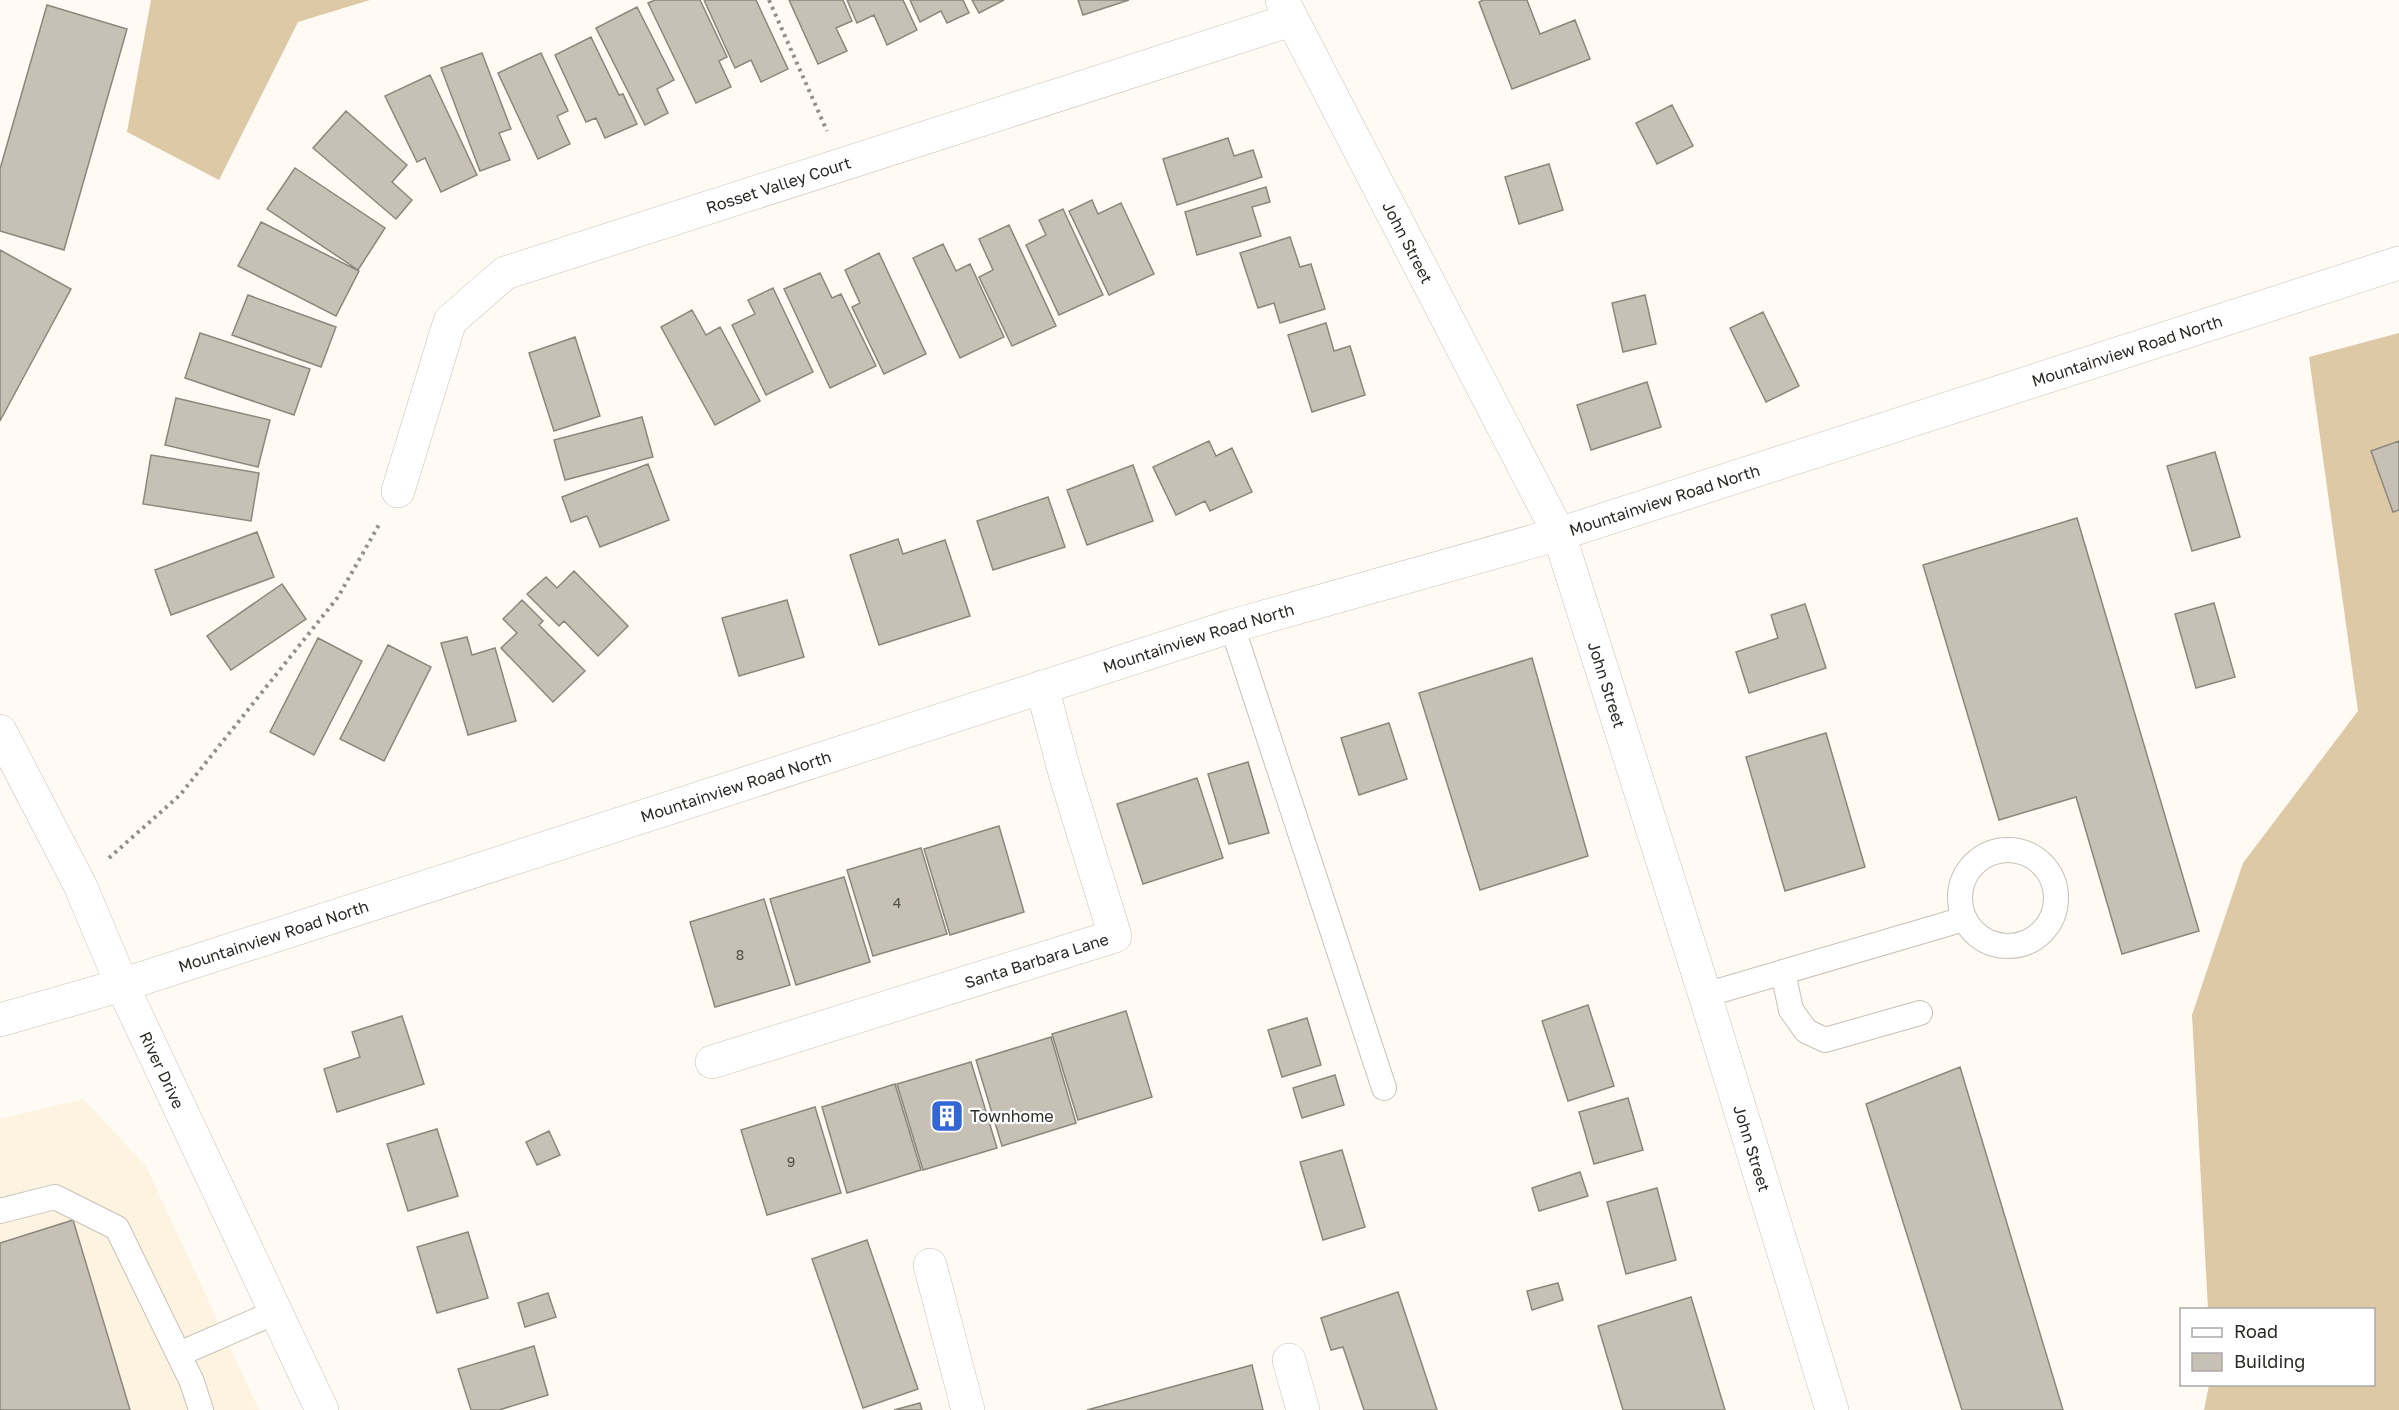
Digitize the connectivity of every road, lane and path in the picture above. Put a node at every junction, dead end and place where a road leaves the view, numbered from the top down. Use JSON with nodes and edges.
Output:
{"nodes":[{"id":1,"x":769,"y":0,"type":"edge"},
{"id":2,"x":1287,"y":10,"type":"edge"},
{"id":3,"x":842,"y":165,"type":"junction"},
{"id":4,"x":2399,"y":263,"type":"edge"},
{"id":5,"x":398,"y":491,"type":"joint"},
{"id":6,"x":1559,"y":534,"type":"junction"},
{"id":7,"x":1232,"y":626,"type":"junction"},
{"id":8,"x":1042,"y":687,"type":"junction"},
{"id":9,"x":0,"y":731,"type":"edge"},
{"id":10,"x":80,"y":885,"type":"junction"},
{"id":11,"x":1964,"y":919,"type":"junction"},
{"id":12,"x":1783,"y":972,"type":"junction"},
{"id":13,"x":122,"y":985,"type":"junction"},
{"id":14,"x":1705,"y":995,"type":"junction"},
{"id":15,"x":1920,"y":1012,"type":"dead end"},
{"id":16,"x":0,"y":1020,"type":"edge"},
{"id":17,"x":712,"y":1062,"type":"dead end"},
{"id":18,"x":1384,"y":1088,"type":"dead end"},
{"id":19,"x":0,"y":1211,"type":"edge"},
{"id":20,"x":930,"y":1265,"type":"dead end"},
{"id":21,"x":276,"y":1312,"type":"junction"},
{"id":22,"x":179,"y":1354,"type":"junction"},
{"id":23,"x":1289,"y":1360,"type":"dead end"},
{"id":24,"x":201,"y":1410,"type":"edge"},
{"id":25,"x":322,"y":1410,"type":"edge"},
{"id":26,"x":968,"y":1410,"type":"edge"},
{"id":27,"x":1303,"y":1410,"type":"edge"},
{"id":28,"x":1832,"y":1410,"type":"edge"}],
"edges":[{"from":1,"to":3,"type":"path"},
{"from":2,"to":3,"type":"street","name":"Rosset Valley Court"},
{"from":2,"to":6,"type":"street","name":"John Street"},
{"from":3,"to":5,"type":"street","name":"Rosset Valley Court"},
{"from":4,"to":6,"type":"street","name":"Mountainview Road North"},
{"from":5,"to":10,"type":"path"},
{"from":6,"to":7,"type":"street","name":"Mountainview Road North"},
{"from":6,"to":14,"type":"street","name":"John Street"},
{"from":7,"to":8,"type":"street","name":"Mountainview Road North"},
{"from":7,"to":18,"type":"lane"},
{"from":8,"to":13,"type":"street","name":"Mountainview Road North"},
{"from":8,"to":17,"type":"street","name":"Santa Barbara Lane"},
{"from":9,"to":10,"type":"street","name":"River Drive"},
{"from":10,"to":13,"type":"street","name":"River Drive"},
{"from":11,"to":11,"type":"lane"},
{"from":11,"to":12,"type":"lane"},
{"from":12,"to":14,"type":"lane"},
{"from":12,"to":15,"type":"lane"},
{"from":13,"to":16,"type":"street","name":"Mountainview Road North"},
{"from":13,"to":21,"type":"street","name":"River Drive"},
{"from":14,"to":28,"type":"street","name":"John Street"},
{"from":19,"to":22,"type":"lane"},
{"from":20,"to":26,"type":"street"},
{"from":21,"to":22,"type":"lane"},
{"from":21,"to":25,"type":"street","name":"River Drive"},
{"from":22,"to":24,"type":"lane"},
{"from":23,"to":27,"type":"street"}]}
